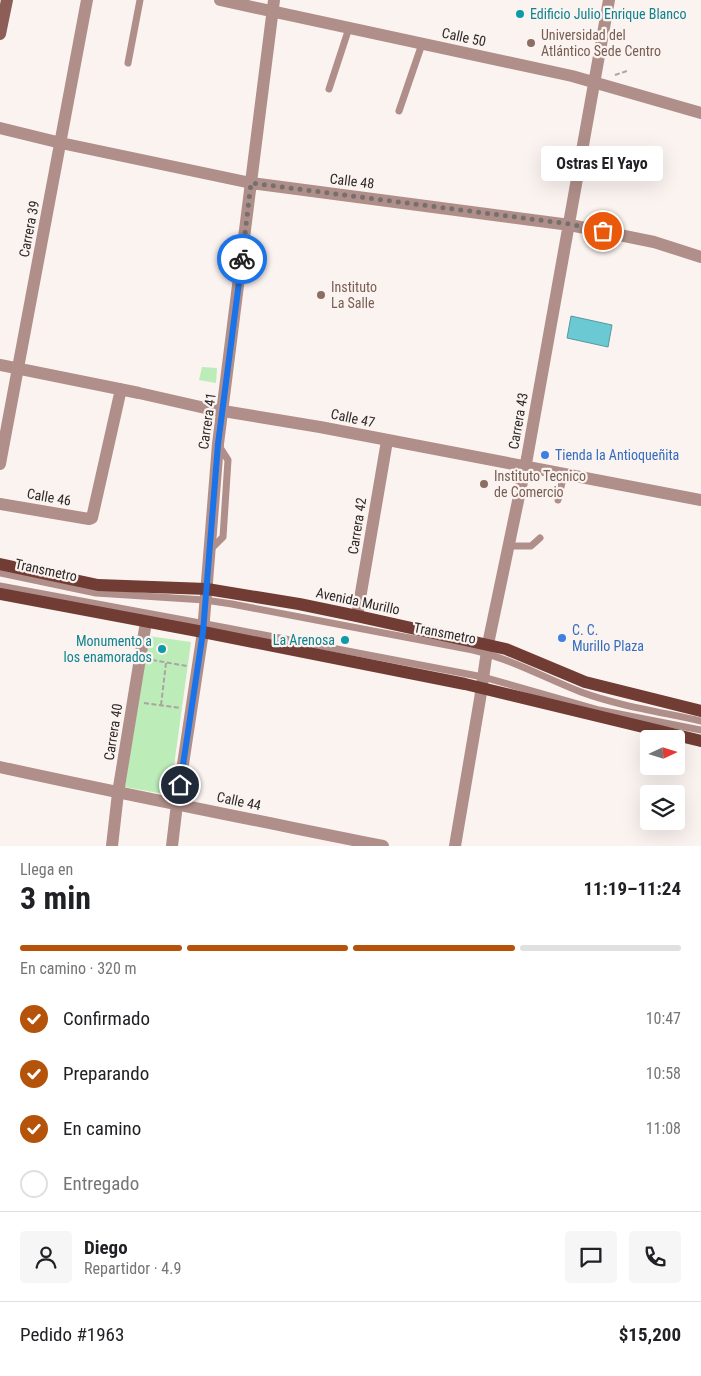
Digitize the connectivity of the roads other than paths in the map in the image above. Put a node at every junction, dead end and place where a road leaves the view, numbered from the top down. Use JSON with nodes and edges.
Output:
{"nodes":[{"id":1,"x":7,"y":0,"type":"edge"},
{"id":2,"x":87,"y":0,"type":"edge"},
{"id":3,"x":140,"y":0,"type":"edge"},
{"id":4,"x":220,"y":0,"type":"edge"},
{"id":5,"x":609,"y":0,"type":"edge"},
{"id":6,"x":273,"y":6,"type":"edge"},
{"id":7,"x":348,"y":28,"type":"junction"},
{"id":8,"x":0,"y":34,"type":"edge"},
{"id":9,"x":422,"y":44,"type":"junction"},
{"id":10,"x":128,"y":63,"type":"dead end"},
{"id":11,"x":595,"y":82,"type":"junction"},
{"id":12,"x":329,"y":89,"type":"dead end"},
{"id":13,"x":399,"y":111,"type":"dead end"},
{"id":14,"x":701,"y":112,"type":"edge"},
{"id":15,"x":0,"y":128,"type":"edge"},
{"id":16,"x":61,"y":143,"type":"junction"},
{"id":17,"x":251,"y":183,"type":"junction"},
{"id":18,"x":570,"y":224,"type":"junction"},
{"id":19,"x":701,"y":257,"type":"edge"},
{"id":20,"x":0,"y":365,"type":"edge"},
{"id":21,"x":17,"y":369,"type":"junction"},
{"id":22,"x":121,"y":389,"type":"junction"},
{"id":23,"x":223,"y":411,"type":"junction"},
{"id":24,"x":387,"y":441,"type":"junction"},
{"id":25,"x":0,"y":464,"type":"edge"},
{"id":26,"x":525,"y":467,"type":"junction"},
{"id":27,"x":564,"y":474,"type":"junction"},
{"id":28,"x":558,"y":500,"type":"dead end"},
{"id":29,"x":701,"y":500,"type":"edge"},
{"id":30,"x":0,"y":504,"type":"edge"},
{"id":31,"x":540,"y":538,"type":"dead end"},
{"id":32,"x":507,"y":546,"type":"junction"},
{"id":33,"x":0,"y":564,"type":"edge"},
{"id":34,"x":0,"y":573,"type":"edge"},
{"id":35,"x":0,"y":586,"type":"edge"},
{"id":36,"x":0,"y":594,"type":"edge"},
{"id":37,"x":206,"y":595,"type":"junction"},
{"id":38,"x":357,"y":616,"type":"junction"},
{"id":39,"x":146,"y":622,"type":"junction"},
{"id":40,"x":203,"y":627,"type":"junction"},
{"id":41,"x":487,"y":649,"type":"junction"},
{"id":42,"x":482,"y":683,"type":"junction"},
{"id":43,"x":701,"y":711,"type":"edge"},
{"id":44,"x":701,"y":721,"type":"edge"},
{"id":45,"x":701,"y":730,"type":"edge"},
{"id":46,"x":701,"y":741,"type":"edge"},
{"id":47,"x":0,"y":767,"type":"edge"},
{"id":48,"x":118,"y":793,"type":"junction"},
{"id":49,"x":177,"y":804,"type":"junction"},
{"id":50,"x":112,"y":846,"type":"edge"},
{"id":51,"x":172,"y":846,"type":"edge"},
{"id":52,"x":383,"y":846,"type":"edge"},
{"id":53,"x":455,"y":846,"type":"edge"}],
"edges":[{"from":1,"to":8,"type":"main road"},
{"from":2,"to":16,"type":"street","name":"Carrera 39"},
{"from":3,"to":10,"type":"lane"},
{"from":4,"to":6,"type":"street","name":"Calle 50"},
{"from":5,"to":11,"type":"street","name":"Carrera 43"},
{"from":6,"to":7,"type":"street","name":"Calle 50"},
{"from":6,"to":17,"type":"street","name":"Carrera 41"},
{"from":7,"to":9,"type":"street","name":"Calle 50"},
{"from":7,"to":12,"type":"lane"},
{"from":9,"to":11,"type":"street","name":"Calle 50"},
{"from":9,"to":13,"type":"lane"},
{"from":11,"to":14,"type":"street","name":"Calle 50"},
{"from":11,"to":18,"type":"street","name":"Carrera 43"},
{"from":15,"to":16,"type":"street","name":"Calle 48"},
{"from":16,"to":17,"type":"street","name":"Calle 48"},
{"from":16,"to":21,"type":"street","name":"Carrera 39"},
{"from":17,"to":18,"type":"street","name":"Calle 48"},
{"from":17,"to":23,"type":"street","name":"Carrera 41"},
{"from":18,"to":19,"type":"street","name":"Calle 48"},
{"from":18,"to":26,"type":"street","name":"Carrera 43"},
{"from":20,"to":21,"type":"street","name":"Calle 47"},
{"from":21,"to":22,"type":"street","name":"Calle 47"},
{"from":21,"to":25,"type":"street","name":"Carrera 39"},
{"from":22,"to":23,"type":"street","name":"Calle 47"},
{"from":22,"to":30,"type":"street","name":"Calle 46"},
{"from":23,"to":24,"type":"street","name":"Calle 47"},
{"from":23,"to":37,"type":"street","name":"Carrera 41"},
{"from":24,"to":26,"type":"street","name":"Calle 47"},
{"from":24,"to":38,"type":"street","name":"Carrera 42"},
{"from":26,"to":27,"type":"street","name":"Calle 47"},
{"from":26,"to":32,"type":"street","name":"Carrera 43"},
{"from":27,"to":28,"type":"lane"},
{"from":27,"to":29,"type":"street","name":"Calle 47"},
{"from":31,"to":32,"type":"lane"},
{"from":32,"to":41,"type":"street","name":"Carrera 43"},
{"from":33,"to":37,"type":"main road","name":"Avenida Murillo"},
{"from":34,"to":37,"type":"lane","name":"Transmetro"},
{"from":35,"to":40,"type":"lane","name":"Transmetro"},
{"from":36,"to":39,"type":"main road"},
{"from":37,"to":38,"type":"main road","name":"Avenida Murillo"},
{"from":37,"to":40,"type":"street","name":"Carrera 41"},
{"from":37,"to":41,"type":"lane","name":"Transmetro"},
{"from":38,"to":41,"type":"main road","name":"Avenida Murillo"},
{"from":39,"to":40,"type":"main road"},
{"from":39,"to":48,"type":"street","name":"Carrera 40"},
{"from":40,"to":42,"type":"main road"},
{"from":40,"to":49,"type":"street","name":"Carrera 41"},
{"from":41,"to":42,"type":"street","name":"Carrera 43"},
{"from":41,"to":43,"type":"main road","name":"Avenida Murillo"},
{"from":41,"to":44,"type":"lane","name":"Transmetro"},
{"from":42,"to":45,"type":"lane"},
{"from":42,"to":46,"type":"main road"},
{"from":42,"to":53,"type":"street","name":"Carrera 43"},
{"from":47,"to":48,"type":"street","name":"Calle 44"},
{"from":48,"to":49,"type":"street","name":"Calle 44"},
{"from":48,"to":50,"type":"street","name":"Carrera 40"},
{"from":49,"to":51,"type":"street","name":"Carrera 41"},
{"from":49,"to":52,"type":"street","name":"Calle 44"}]}
